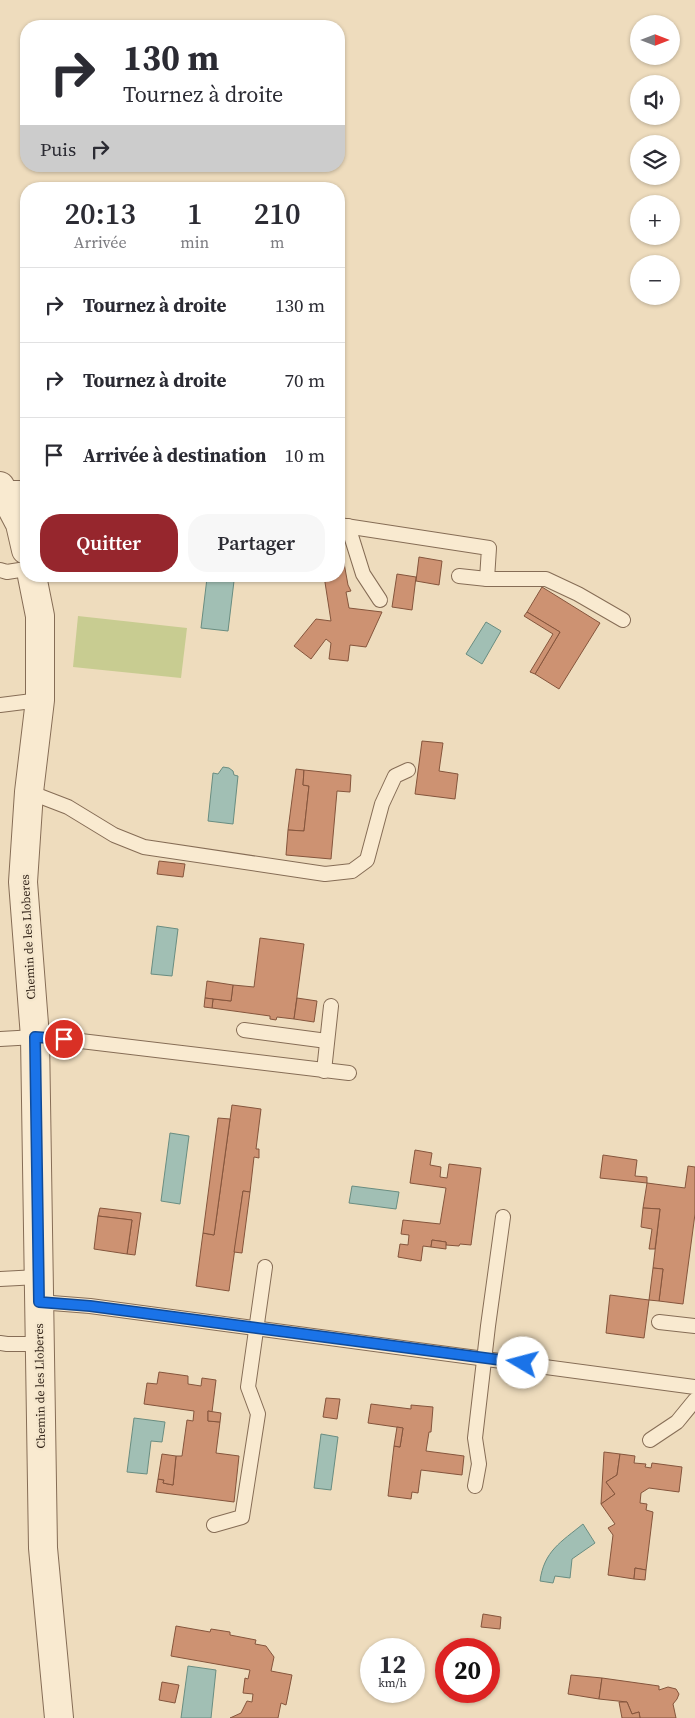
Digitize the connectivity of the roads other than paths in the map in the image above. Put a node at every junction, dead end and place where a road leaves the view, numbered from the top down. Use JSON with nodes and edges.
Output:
{"nodes":[{"id":1,"x":9,"y":488,"type":"edge"},
{"id":2,"x":20,"y":524,"type":"edge"},
{"id":3,"x":345,"y":526,"type":"edge"},
{"id":4,"x":345,"y":531,"type":"edge"},
{"id":5,"x":0,"y":570,"type":"edge"},
{"id":6,"x":20,"y":570,"type":"edge"},
{"id":7,"x":459,"y":576,"type":"dead end"},
{"id":8,"x":487,"y":579,"type":"junction"},
{"id":9,"x":33,"y":582,"type":"edge"},
{"id":10,"x":380,"y":600,"type":"dead end"},
{"id":11,"x":623,"y":620,"type":"dead end"},
{"id":12,"x":40,"y":700,"type":"junction"},
{"id":13,"x":0,"y":705,"type":"edge"},
{"id":14,"x":408,"y":770,"type":"dead end"},
{"id":15,"x":29,"y":792,"type":"junction"},
{"id":16,"x":332,"y":1006,"type":"dead end"},
{"id":17,"x":244,"y":1030,"type":"dead end"},
{"id":18,"x":35,"y":1037,"type":"junction"},
{"id":19,"x":0,"y":1039,"type":"edge"},
{"id":20,"x":327,"y":1041,"type":"junction"},
{"id":21,"x":324,"y":1070,"type":"junction"},
{"id":22,"x":348,"y":1073,"type":"dead end"},
{"id":23,"x":503,"y":1217,"type":"dead end"},
{"id":24,"x":265,"y":1267,"type":"dead end"},
{"id":25,"x":0,"y":1280,"type":"edge"},
{"id":26,"x":38,"y":1290,"type":"junction"},
{"id":27,"x":659,"y":1322,"type":"dead end"},
{"id":28,"x":695,"y":1326,"type":"edge"},
{"id":29,"x":257,"y":1329,"type":"junction"},
{"id":30,"x":0,"y":1343,"type":"edge"},
{"id":31,"x":39,"y":1344,"type":"junction"},
{"id":32,"x":485,"y":1358,"type":"junction"},
{"id":33,"x":695,"y":1386,"type":"edge"},
{"id":34,"x":695,"y":1400,"type":"edge"},
{"id":35,"x":650,"y":1440,"type":"dead end"},
{"id":36,"x":475,"y":1486,"type":"dead end"},
{"id":37,"x":214,"y":1525,"type":"dead end"},
{"id":38,"x":59,"y":1718,"type":"edge"}],
"edges":[{"from":1,"to":2,"type":"street"},
{"from":3,"to":8,"type":"lane"},
{"from":4,"to":10,"type":"lane"},
{"from":5,"to":6,"type":"lane"},
{"from":7,"to":8,"type":"lane"},
{"from":8,"to":11,"type":"lane"},
{"from":9,"to":12,"type":"street","name":"Chemin de les Lloberes"},
{"from":12,"to":13,"type":"lane"},
{"from":12,"to":15,"type":"street","name":"Chemin de les Lloberes"},
{"from":14,"to":15,"type":"lane"},
{"from":15,"to":18,"type":"street","name":"Chemin de les Lloberes"},
{"from":16,"to":20,"type":"lane"},
{"from":17,"to":20,"type":"lane"},
{"from":18,"to":19,"type":"lane"},
{"from":18,"to":21,"type":"lane"},
{"from":18,"to":26,"type":"street","name":"Chemin de les Lloberes"},
{"from":20,"to":21,"type":"lane"},
{"from":21,"to":22,"type":"lane"},
{"from":23,"to":32,"type":"lane"},
{"from":24,"to":29,"type":"lane"},
{"from":25,"to":26,"type":"lane"},
{"from":26,"to":29,"type":"lane"},
{"from":26,"to":31,"type":"street","name":"Chemin de les Lloberes"},
{"from":27,"to":28,"type":"lane"},
{"from":29,"to":32,"type":"lane"},
{"from":29,"to":37,"type":"lane"},
{"from":30,"to":31,"type":"lane"},
{"from":31,"to":38,"type":"street","name":"Chemin de les Lloberes"},
{"from":32,"to":33,"type":"lane"},
{"from":32,"to":36,"type":"lane"},
{"from":34,"to":35,"type":"lane"}]}
